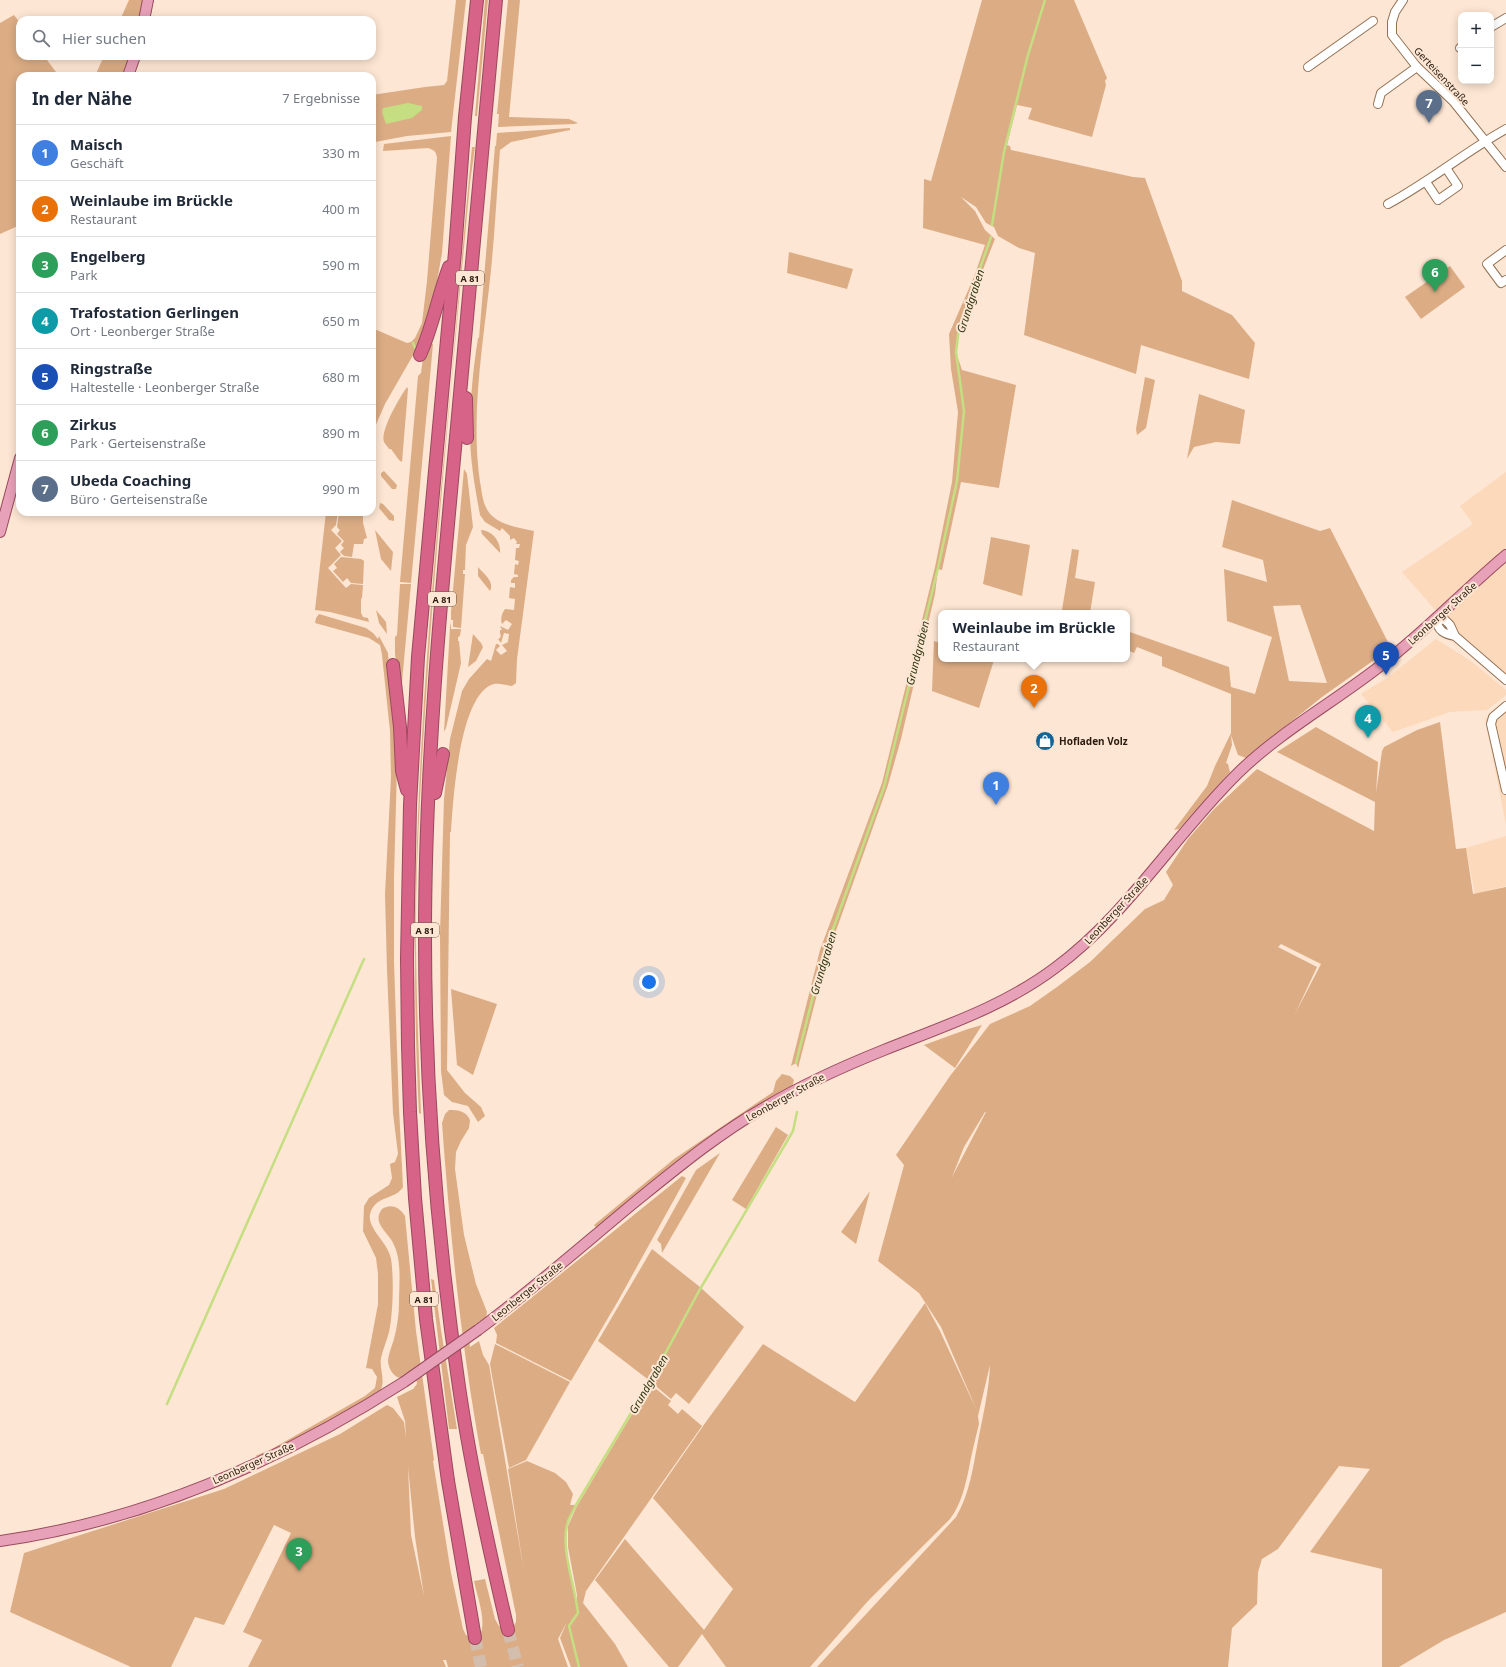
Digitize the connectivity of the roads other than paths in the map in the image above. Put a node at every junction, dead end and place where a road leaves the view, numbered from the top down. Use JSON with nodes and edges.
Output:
{"nodes":[{"id":1,"x":148,"y":0,"type":"edge"},
{"id":2,"x":477,"y":0,"type":"edge"},
{"id":3,"x":496,"y":0,"type":"edge"},
{"id":4,"x":1403,"y":0,"type":"edge"},
{"id":5,"x":145,"y":16,"type":"edge"},
{"id":6,"x":1506,"y":18,"type":"edge"},
{"id":7,"x":1373,"y":21,"type":"dead end"},
{"id":8,"x":1494,"y":25,"type":"edge"},
{"id":9,"x":134,"y":60,"type":"edge"},
{"id":10,"x":1308,"y":67,"type":"dead end"},
{"id":11,"x":1417,"y":67,"type":"junction"},
{"id":12,"x":129,"y":72,"type":"edge"},
{"id":13,"x":1378,"y":104,"type":"dead end"},
{"id":14,"x":1506,"y":129,"type":"edge"},
{"id":15,"x":1485,"y":141,"type":"junction"},
{"id":16,"x":1506,"y":167,"type":"edge"},
{"id":17,"x":1446,"y":168,"type":"junction"},
{"id":18,"x":1426,"y":182,"type":"junction"},
{"id":19,"x":1388,"y":204,"type":"dead end"},
{"id":20,"x":1506,"y":250,"type":"edge"},
{"id":21,"x":455,"y":252,"type":"junction"},
{"id":22,"x":1506,"y":280,"type":"edge"},
{"id":23,"x":420,"y":355,"type":"dead end"},
{"id":24,"x":463,"y":363,"type":"junction"},
{"id":25,"x":467,"y":438,"type":"dead end"},
{"id":26,"x":16,"y":473,"type":"edge"},
{"id":27,"x":0,"y":532,"type":"edge"},
{"id":28,"x":1506,"y":555,"type":"edge"},
{"id":29,"x":1436,"y":619,"type":"junction"},
{"id":30,"x":393,"y":665,"type":"dead end"},
{"id":31,"x":1506,"y":680,"type":"edge"},
{"id":32,"x":1506,"y":706,"type":"edge"},
{"id":33,"x":443,"y":754,"type":"dead end"},
{"id":34,"x":1506,"y":790,"type":"edge"},
{"id":35,"x":410,"y":805,"type":"junction"},
{"id":36,"x":428,"y":836,"type":"junction"},
{"id":37,"x":0,"y":1541,"type":"edge"},
{"id":38,"x":508,"y":1630,"type":"tunnel mouth"},
{"id":39,"x":476,"y":1638,"type":"tunnel mouth"}],
"edges":[{"from":1,"to":5,"type":"main road"},
{"from":2,"to":21,"type":"highway","number":"A 81"},
{"from":3,"to":24,"type":"highway","number":"A 81"},
{"from":4,"to":11,"type":"street","name":"Gerteisenstraße"},
{"from":6,"to":8,"type":"street"},
{"from":7,"to":10,"type":"street"},
{"from":9,"to":12,"type":"main road"},
{"from":11,"to":13,"type":"street"},
{"from":11,"to":15,"type":"street","name":"Gerteisenstraße"},
{"from":14,"to":15,"type":"street"},
{"from":15,"to":16,"type":"street","name":"Gerteisenstraße"},
{"from":15,"to":17,"type":"street"},
{"from":17,"to":18,"type":"street"},
{"from":17,"to":18,"type":"street"},
{"from":18,"to":19,"type":"street"},
{"from":20,"to":22,"type":"street"},
{"from":21,"to":23,"type":"highway"},
{"from":21,"to":35,"type":"highway","number":"A 81"},
{"from":24,"to":25,"type":"highway"},
{"from":24,"to":36,"type":"highway","number":"A 81"},
{"from":26,"to":27,"type":"main road"},
{"from":28,"to":29,"type":"main road","name":"Leonberger Straße"},
{"from":29,"to":31,"type":"street"},
{"from":29,"to":37,"type":"main road","name":"Leonberger Straße","bridge":true},
{"from":30,"to":35,"type":"highway"},
{"from":32,"to":34,"type":"street"},
{"from":33,"to":36,"type":"highway"},
{"from":35,"to":39,"type":"highway","number":"A 81"},
{"from":36,"to":38,"type":"highway","number":"A 81"}]}
